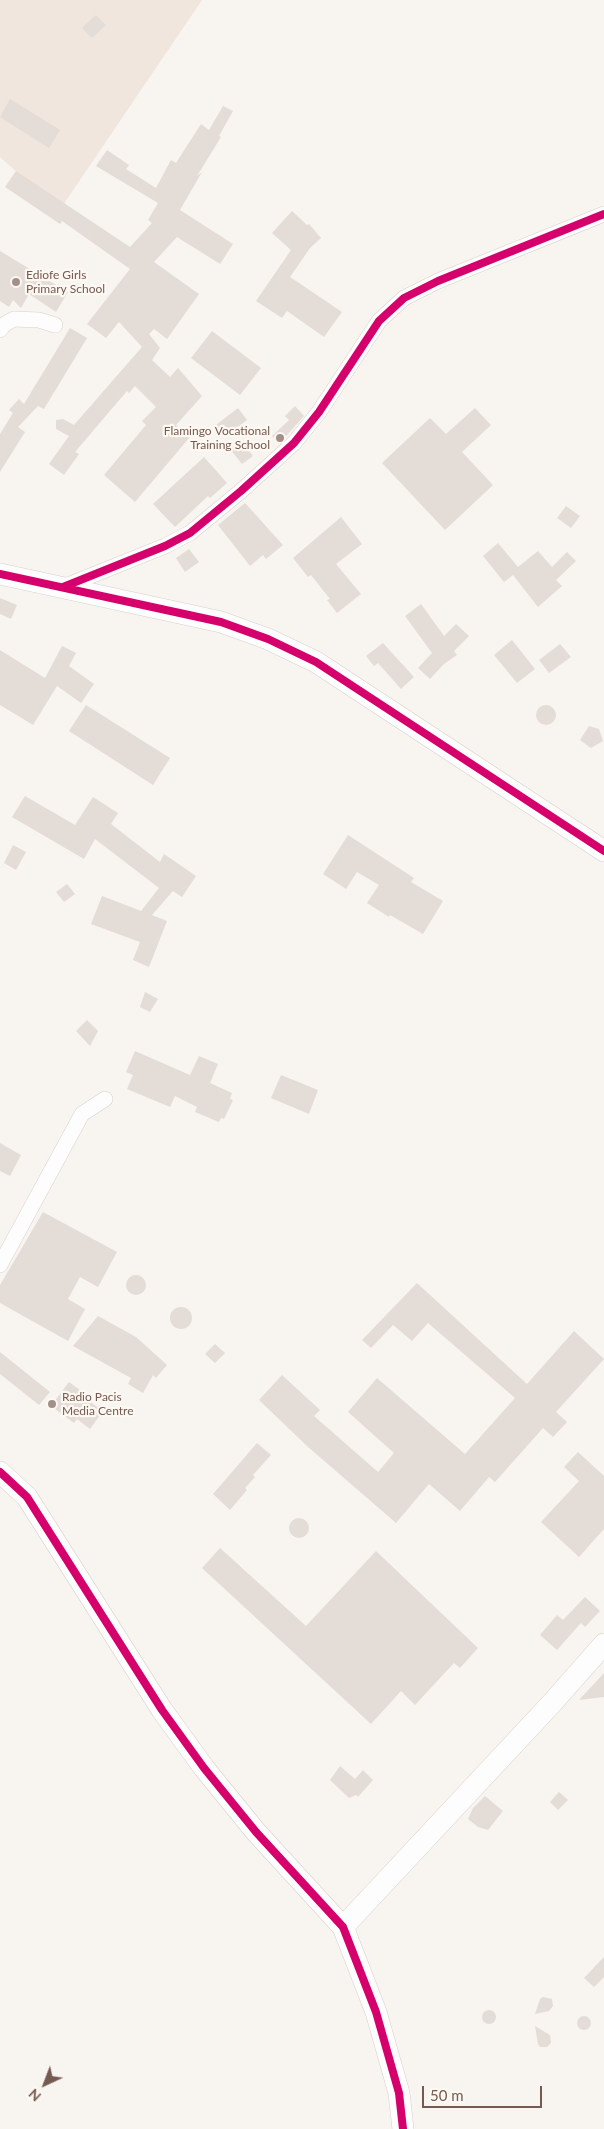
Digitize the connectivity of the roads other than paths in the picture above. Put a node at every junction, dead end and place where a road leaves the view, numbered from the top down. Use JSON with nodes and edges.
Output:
{"nodes":[{"id":1,"x":604,"y":214,"type":"edge"},
{"id":2,"x":55,"y":325,"type":"dead end"},
{"id":3,"x":0,"y":330,"type":"edge"},
{"id":4,"x":0,"y":574,"type":"edge"},
{"id":5,"x":63,"y":587,"type":"junction"},
{"id":6,"x":604,"y":851,"type":"edge"},
{"id":7,"x":105,"y":1099,"type":"dead end"},
{"id":8,"x":0,"y":1265,"type":"edge"},
{"id":9,"x":0,"y":1472,"type":"edge"},
{"id":10,"x":604,"y":1644,"type":"edge"},
{"id":11,"x":343,"y":1927,"type":"junction"},
{"id":12,"x":403,"y":2129,"type":"edge"}],
"edges":[{"from":1,"to":5,"type":"street"},
{"from":2,"to":3,"type":"street"},
{"from":4,"to":5,"type":"street"},
{"from":5,"to":6,"type":"street"},
{"from":7,"to":8,"type":"street"},
{"from":9,"to":11,"type":"street"},
{"from":10,"to":11,"type":"street"},
{"from":11,"to":12,"type":"street"}]}
